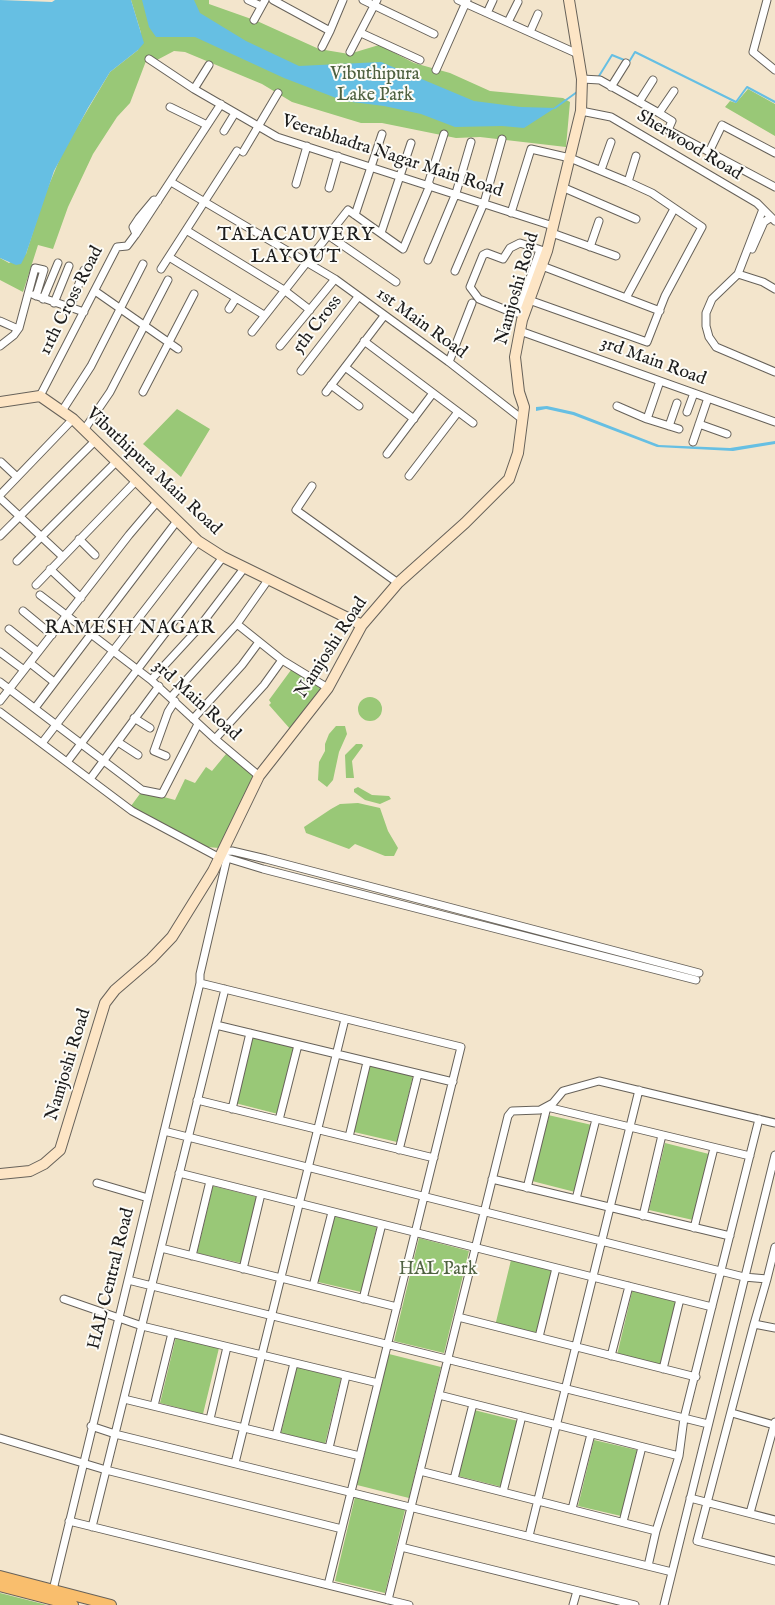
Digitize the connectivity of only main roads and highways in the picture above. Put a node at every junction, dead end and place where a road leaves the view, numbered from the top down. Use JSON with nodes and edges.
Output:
{"nodes":[{"id":1,"x":568,"y":0,"type":"edge"},
{"id":2,"x":0,"y":402,"type":"edge"},
{"id":3,"x":362,"y":625,"type":"junction"},
{"id":4,"x":0,"y":1174,"type":"edge"},
{"id":5,"x":0,"y":1576,"type":"edge"},
{"id":6,"x":0,"y":1586,"type":"edge"},
{"id":7,"x":52,"y":1596,"type":"junction"},
{"id":8,"x":73,"y":1605,"type":"edge"},
{"id":9,"x":111,"y":1605,"type":"edge"}],
"edges":[{"from":1,"to":3,"type":"main road","name":"Namjoshi Road"},
{"from":2,"to":3,"type":"main road","name":"Vibuthipura Main Road"},
{"from":3,"to":4,"type":"main road","name":"Namjoshi Road"},
{"from":5,"to":7,"type":"main road"},
{"from":6,"to":7,"type":"main road"},
{"from":7,"to":8,"type":"main road"},
{"from":7,"to":9,"type":"main road"}]}
